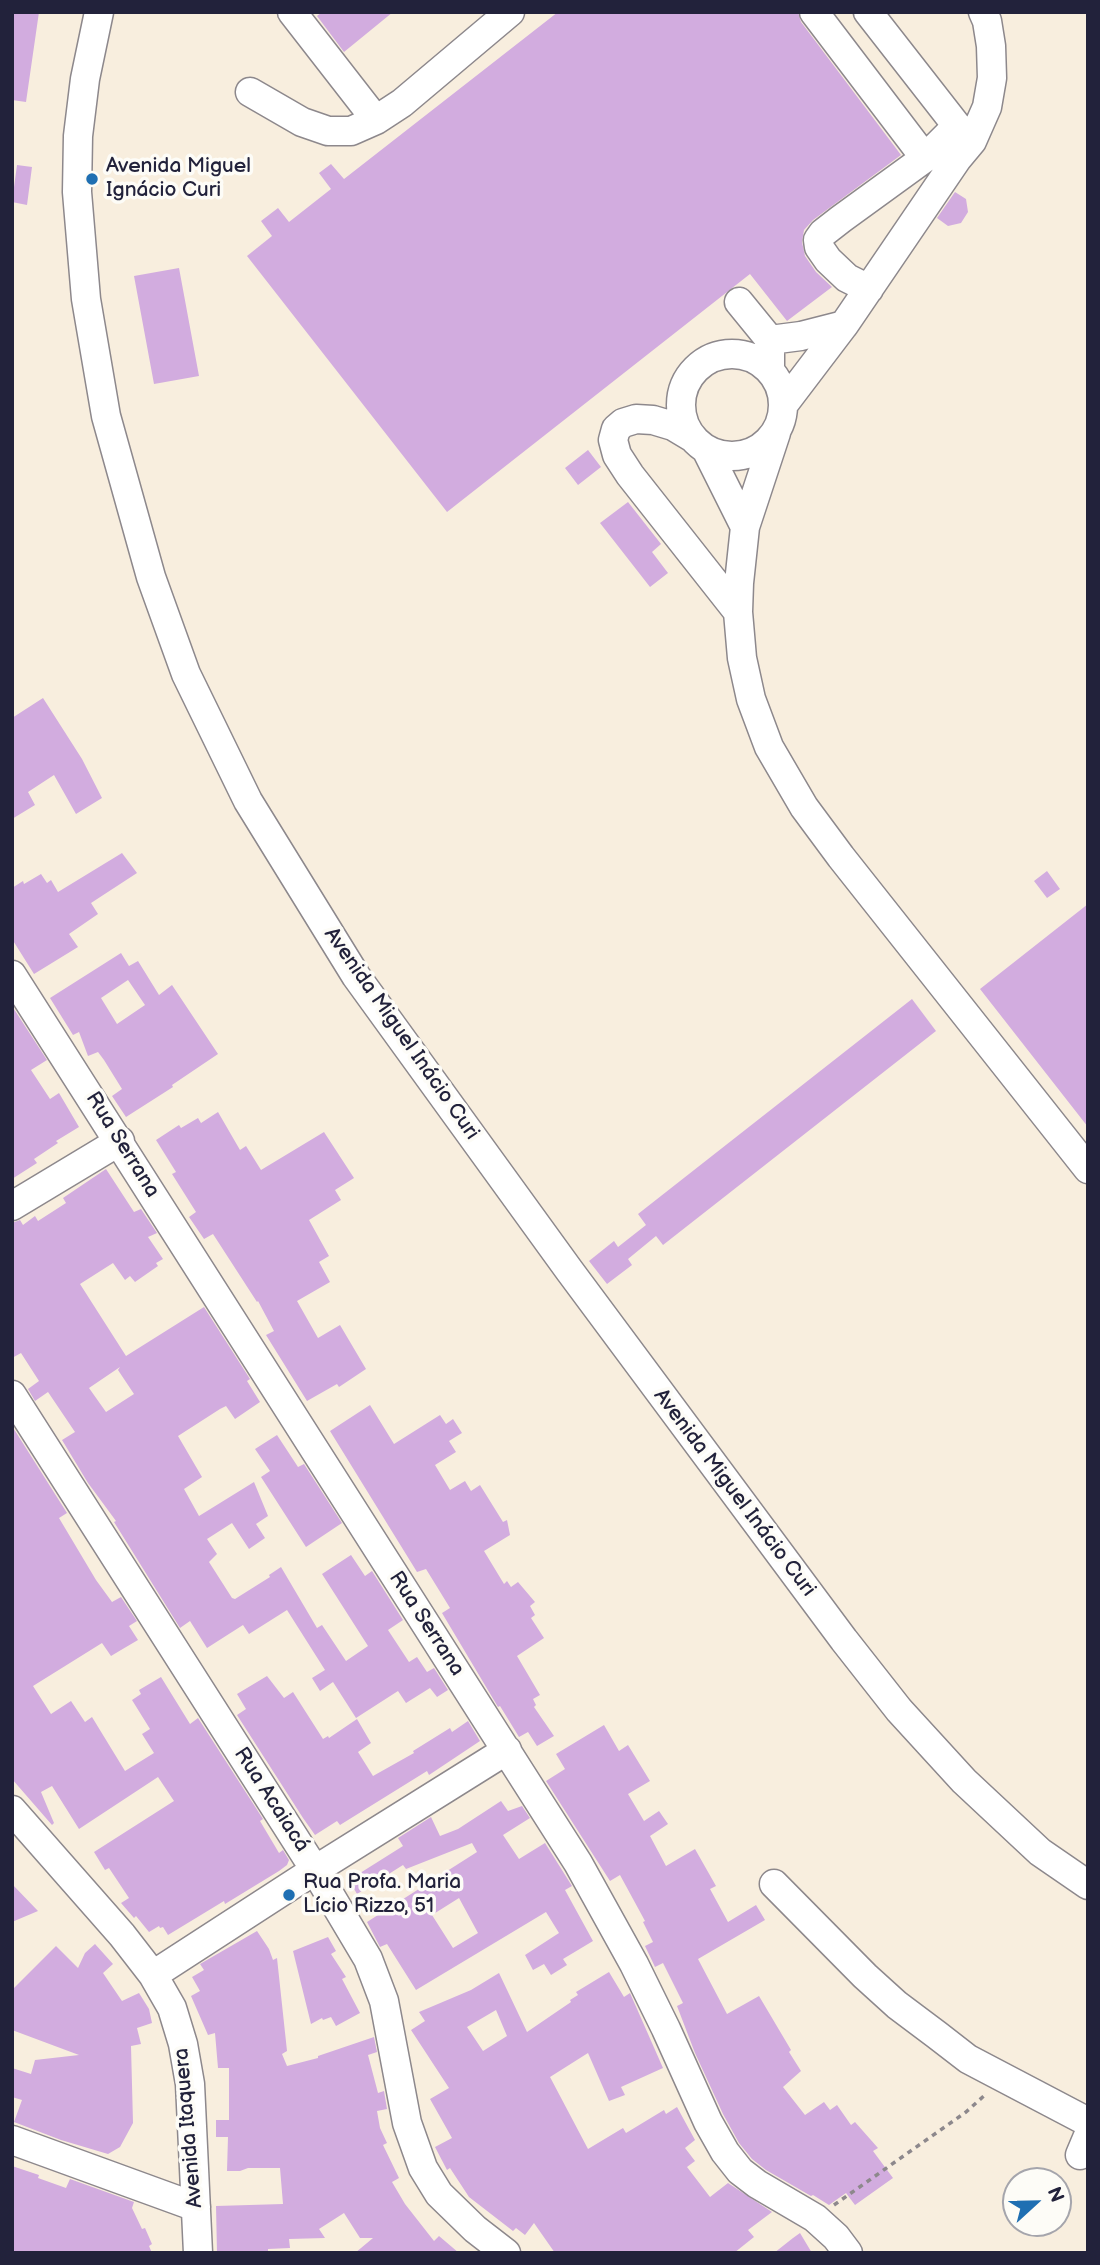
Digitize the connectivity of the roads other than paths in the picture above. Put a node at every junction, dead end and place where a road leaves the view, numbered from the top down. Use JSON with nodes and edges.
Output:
{"nodes":[{"id":1,"x":99,"y":12,"type":"edge"},
{"id":2,"x":292,"y":12,"type":"edge"},
{"id":3,"x":814,"y":12,"type":"edge"},
{"id":4,"x":868,"y":12,"type":"edge"},
{"id":5,"x":983,"y":12,"type":"edge"},
{"id":6,"x":506,"y":13,"type":"edge"},
{"id":7,"x":250,"y":92,"type":"dead end"},
{"id":8,"x":376,"y":120,"type":"junction"},
{"id":9,"x":951,"y":145,"type":"junction"},
{"id":10,"x":869,"y":289,"type":"junction"},
{"id":11,"x":739,"y":302,"type":"dead end"},
{"id":12,"x":844,"y":325,"type":"junction"},
{"id":13,"x":770,"y":340,"type":"junction"},
{"id":14,"x":770,"y":369,"type":"junction"},
{"id":15,"x":784,"y":404,"type":"junction"},
{"id":16,"x":776,"y":433,"type":"junction"},
{"id":17,"x":699,"y":443,"type":"junction"},
{"id":18,"x":745,"y":527,"type":"junction"},
{"id":19,"x":738,"y":612,"type":"junction"},
{"id":20,"x":12,"y":975,"type":"edge"},
{"id":21,"x":120,"y":1141,"type":"junction"},
{"id":22,"x":1088,"y":1169,"type":"edge"},
{"id":23,"x":12,"y":1206,"type":"edge"},
{"id":24,"x":12,"y":1395,"type":"edge"},
{"id":25,"x":507,"y":1750,"type":"junction"},
{"id":26,"x":16,"y":1820,"type":"edge"},
{"id":27,"x":316,"y":1870,"type":"junction"},
{"id":28,"x":774,"y":1884,"type":"dead end"},
{"id":29,"x":1088,"y":1885,"type":"edge"},
{"id":30,"x":153,"y":1975,"type":"junction"},
{"id":31,"x":1088,"y":2122,"type":"edge"},
{"id":32,"x":12,"y":2140,"type":"edge"},
{"id":33,"x":196,"y":2207,"type":"junction"},
{"id":34,"x":198,"y":2253,"type":"edge"},
{"id":35,"x":506,"y":2253,"type":"edge"},
{"id":36,"x":848,"y":2253,"type":"edge"}],
"edges":[{"from":1,"to":29,"type":"street","name":"Avenida Miguel Inácio Curi"},
{"from":2,"to":8,"type":"street"},
{"from":3,"to":9,"type":"street"},
{"from":4,"to":9,"type":"street"},
{"from":5,"to":9,"type":"street"},
{"from":6,"to":8,"type":"street"},
{"from":7,"to":8,"type":"street"},
{"from":9,"to":10,"type":"street"},
{"from":9,"to":10,"type":"street"},
{"from":10,"to":12,"type":"street"},
{"from":11,"to":13,"type":"street"},
{"from":12,"to":13,"type":"street"},
{"from":12,"to":15,"type":"street"},
{"from":13,"to":14,"type":"street"},
{"from":14,"to":15,"type":"street"},
{"from":14,"to":17,"type":"street"},
{"from":15,"to":16,"type":"street"},
{"from":16,"to":17,"type":"street"},
{"from":16,"to":18,"type":"street"},
{"from":17,"to":18,"type":"street"},
{"from":17,"to":19,"type":"street"},
{"from":18,"to":19,"type":"street"},
{"from":19,"to":22,"type":"street"},
{"from":20,"to":21,"type":"street","name":"Rua Serrana"},
{"from":21,"to":23,"type":"street"},
{"from":21,"to":25,"type":"street","name":"Rua Serrana"},
{"from":24,"to":27,"type":"street","name":"Rua Acaiacá"},
{"from":25,"to":27,"type":"street"},
{"from":25,"to":36,"type":"street","name":"Rua Serrana"},
{"from":26,"to":30,"type":"street","name":"Avenida Itaquera"},
{"from":27,"to":30,"type":"street"},
{"from":27,"to":35,"type":"street","name":"Rua Acaiacá"},
{"from":28,"to":31,"type":"street"},
{"from":30,"to":33,"type":"street","name":"Avenida Itaquera"},
{"from":32,"to":33,"type":"street"},
{"from":33,"to":34,"type":"street","name":"Avenida Itaquera"}]}
